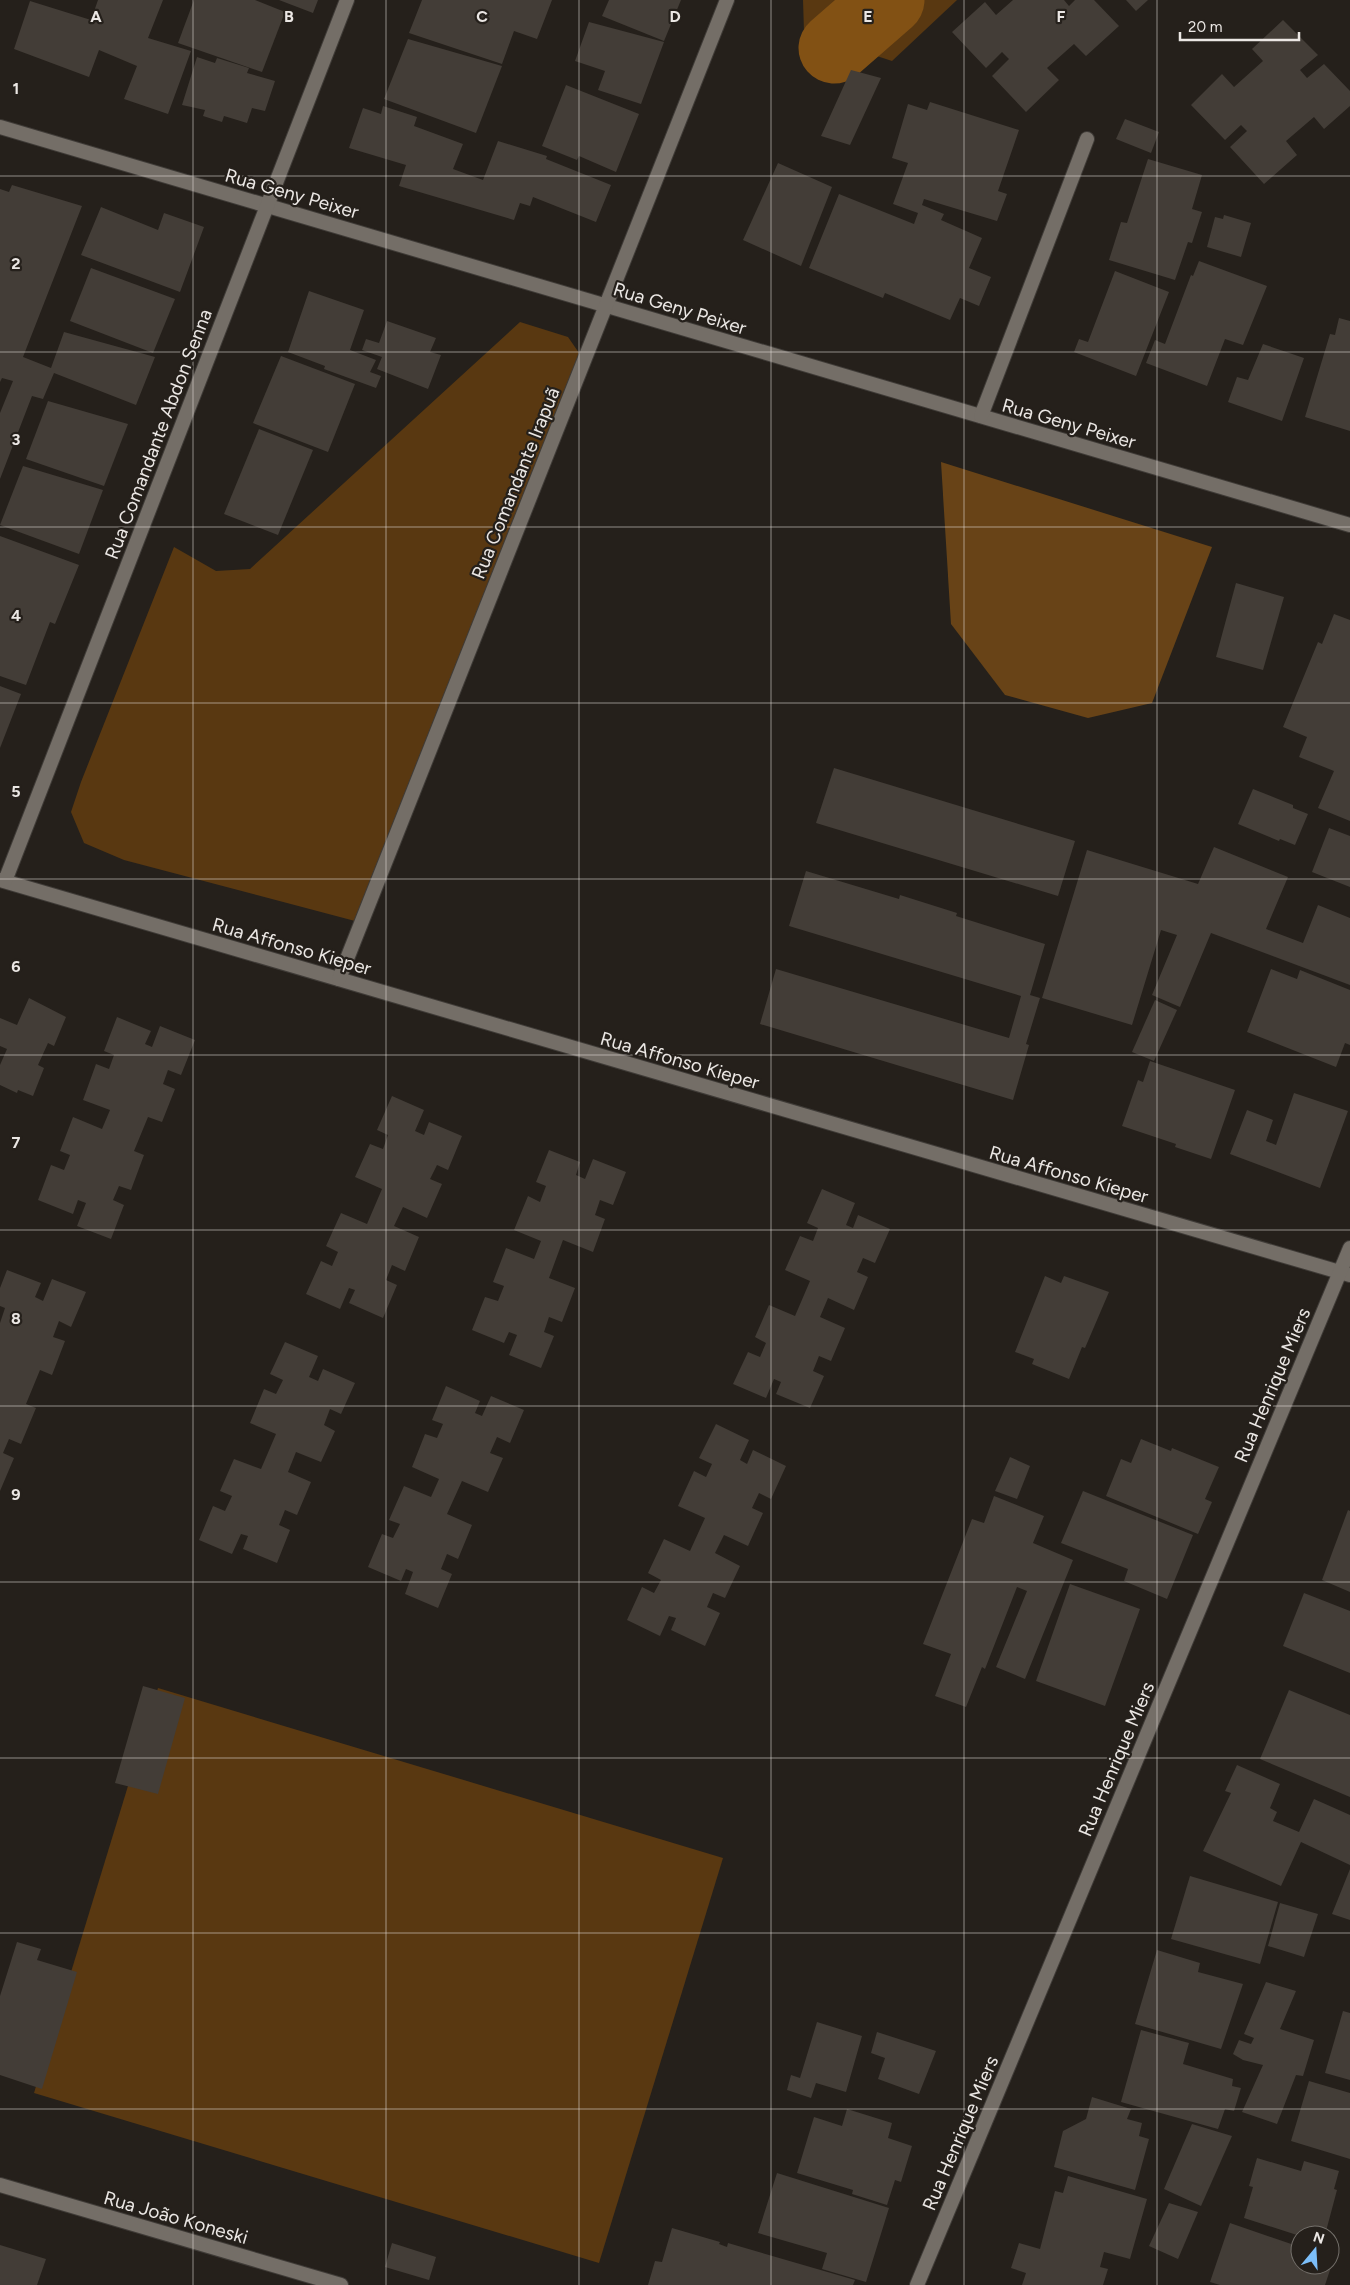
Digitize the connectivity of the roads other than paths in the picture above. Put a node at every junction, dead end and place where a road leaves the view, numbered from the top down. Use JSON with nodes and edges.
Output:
{"nodes":[{"id":1,"x":347,"y":0,"type":"edge"},
{"id":2,"x":726,"y":0,"type":"edge"},
{"id":3,"x":0,"y":127,"type":"edge"},
{"id":4,"x":1087,"y":139,"type":"dead end"},
{"id":5,"x":267,"y":206,"type":"junction"},
{"id":6,"x":606,"y":306,"type":"junction"},
{"id":7,"x":981,"y":416,"type":"junction"},
{"id":8,"x":1350,"y":525,"type":"edge"},
{"id":9,"x":2,"y":880,"type":"edge"},
{"id":10,"x":339,"y":979,"type":"junction"},
{"id":11,"x":1350,"y":1248,"type":"edge"},
{"id":12,"x":1345,"y":1274,"type":"edge"},
{"id":13,"x":0,"y":2185,"type":"edge"},
{"id":14,"x":341,"y":2285,"type":"edge"},
{"id":15,"x":917,"y":2285,"type":"edge"}],
"edges":[{"from":1,"to":5,"type":"street","name":"Rua Comandante Abdon Senna"},
{"from":2,"to":6,"type":"street","name":"Rua Comandante Irapuã"},
{"from":3,"to":5,"type":"street","name":"Rua Geny Peixer"},
{"from":4,"to":7,"type":"street"},
{"from":5,"to":6,"type":"street","name":"Rua Geny Peixer"},
{"from":5,"to":9,"type":"street","name":"Rua Comandante Abdon Senna"},
{"from":6,"to":7,"type":"street","name":"Rua Geny Peixer"},
{"from":6,"to":10,"type":"street","name":"Rua Comandante Irapuã"},
{"from":7,"to":8,"type":"street","name":"Rua Geny Peixer"},
{"from":9,"to":10,"type":"street","name":"Rua Affonso Kieper"},
{"from":10,"to":12,"type":"street","name":"Rua Affonso Kieper"},
{"from":11,"to":12,"type":"street","name":"Rua Henrique Miers"},
{"from":12,"to":15,"type":"street","name":"Rua Henrique Miers"},
{"from":13,"to":14,"type":"street","name":"Rua João Koneski"}]}
